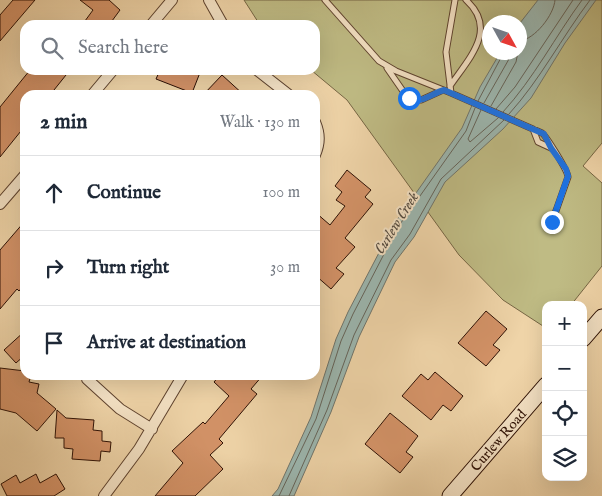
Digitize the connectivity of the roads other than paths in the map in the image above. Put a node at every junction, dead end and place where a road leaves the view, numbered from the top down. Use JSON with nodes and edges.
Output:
{"nodes":[{"id":1,"x":172,"y":0,"type":"edge"},
{"id":2,"x":209,"y":0,"type":"edge"},
{"id":3,"x":326,"y":0,"type":"edge"},
{"id":4,"x":455,"y":0,"type":"edge"},
{"id":5,"x":466,"y":0,"type":"edge"},
{"id":6,"x":155,"y":20,"type":"edge"},
{"id":7,"x":220,"y":20,"type":"edge"},
{"id":8,"x":386,"y":66,"type":"junction"},
{"id":9,"x":109,"y":75,"type":"edge"},
{"id":10,"x":263,"y":75,"type":"edge"},
{"id":11,"x":450,"y":86,"type":"junction"},
{"id":12,"x":96,"y":90,"type":"edge"},
{"id":13,"x":283,"y":90,"type":"edge"},
{"id":14,"x":444,"y":90,"type":"junction"},
{"id":15,"x":453,"y":94,"type":"junction"},
{"id":16,"x":531,"y":128,"type":"junction"},
{"id":17,"x":551,"y":148,"type":"junction"},
{"id":18,"x":20,"y":181,"type":"edge"},
{"id":19,"x":0,"y":204,"type":"edge"},
{"id":20,"x":552,"y":222,"type":"dead end"},
{"id":21,"x":602,"y":317,"type":"edge"},
{"id":22,"x":587,"y":334,"type":"edge"},
{"id":23,"x":88,"y":380,"type":"edge"},
{"id":24,"x":180,"y":380,"type":"edge"},
{"id":25,"x":542,"y":389,"type":"edge"},
{"id":26,"x":152,"y":429,"type":"junction"},
{"id":27,"x":104,"y":496,"type":"edge"},
{"id":28,"x":450,"y":496,"type":"edge"}],
"edges":[{"from":1,"to":6,"type":"street"},
{"from":2,"to":7,"type":"street"},
{"from":3,"to":8,"type":"lane"},
{"from":4,"to":11,"type":"lane"},
{"from":5,"to":11,"type":"lane"},
{"from":8,"to":14,"type":"lane"},
{"from":8,"to":14,"type":"lane"},
{"from":9,"to":12,"type":"street"},
{"from":10,"to":13,"type":"street"},
{"from":11,"to":15,"type":"lane"},
{"from":14,"to":15,"type":"lane"},
{"from":15,"to":16,"type":"lane"},
{"from":16,"to":17,"type":"lane"},
{"from":16,"to":17,"type":"lane"},
{"from":17,"to":20,"type":"lane"},
{"from":18,"to":19,"type":"street"},
{"from":21,"to":22,"type":"main road"},
{"from":23,"to":26,"type":"street"},
{"from":24,"to":26,"type":"street"},
{"from":25,"to":28,"type":"main road","name":"Curlew Road"},
{"from":26,"to":27,"type":"street"}]}
